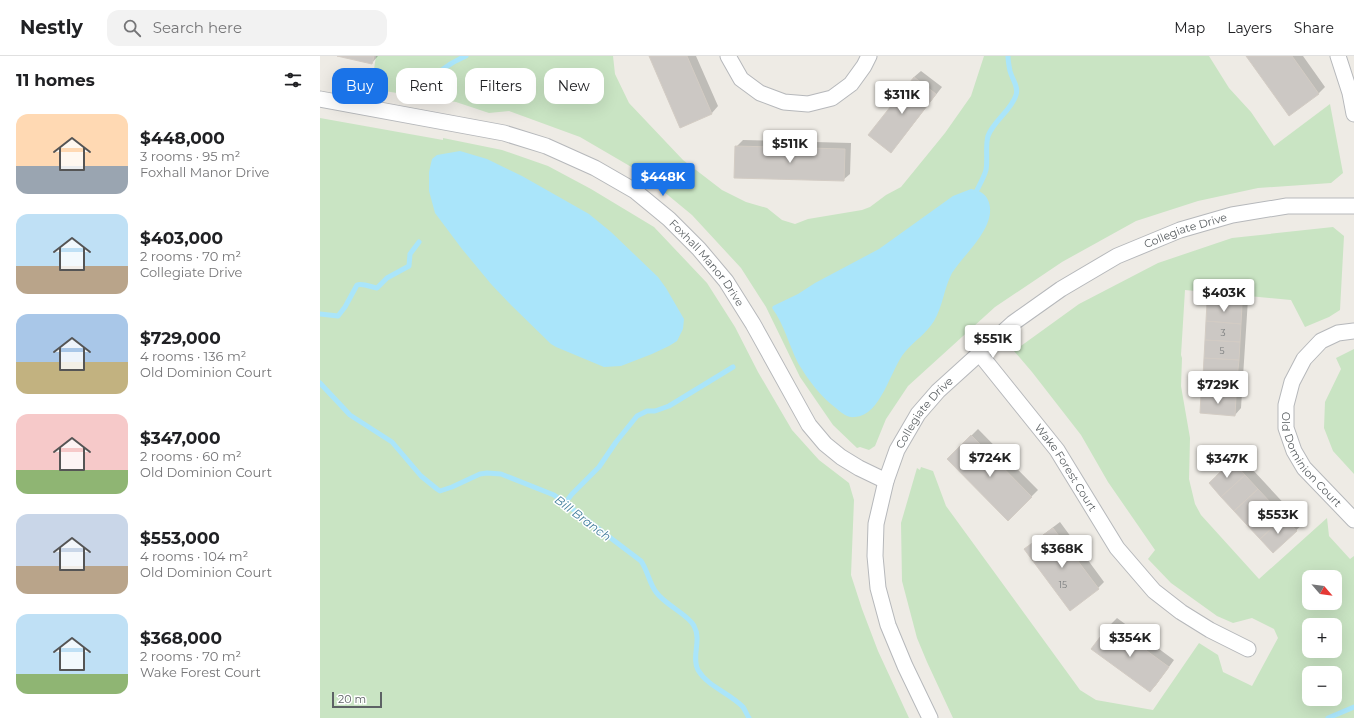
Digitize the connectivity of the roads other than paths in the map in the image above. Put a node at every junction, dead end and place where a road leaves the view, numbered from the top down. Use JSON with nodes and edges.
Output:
{"nodes":[{"id":1,"x":728,"y":56,"type":"edge"},
{"id":2,"x":869,"y":56,"type":"edge"},
{"id":3,"x":1338,"y":56,"type":"edge"},
{"id":4,"x":320,"y":99,"type":"edge"},
{"id":5,"x":1354,"y":114,"type":"edge"},
{"id":6,"x":1354,"y":206,"type":"edge"},
{"id":7,"x":1354,"y":331,"type":"edge"},
{"id":8,"x":979,"y":353,"type":"junction"},
{"id":9,"x":886,"y":482,"type":"junction"},
{"id":10,"x":1354,"y":520,"type":"edge"},
{"id":11,"x":1248,"y":649,"type":"dead end"},
{"id":12,"x":930,"y":718,"type":"edge"}],
"edges":[{"from":1,"to":2,"type":"street"},
{"from":3,"to":5,"type":"street"},
{"from":4,"to":9,"type":"street","name":"Foxhall Manor Drive"},
{"from":6,"to":8,"type":"street","name":"Collegiate Drive"},
{"from":7,"to":10,"type":"street","name":"Old Dominion Court"},
{"from":8,"to":9,"type":"street","name":"Collegiate Drive"},
{"from":8,"to":11,"type":"street","name":"Wake Forest Court"},
{"from":9,"to":12,"type":"street","name":"Collegiate Drive"}]}
